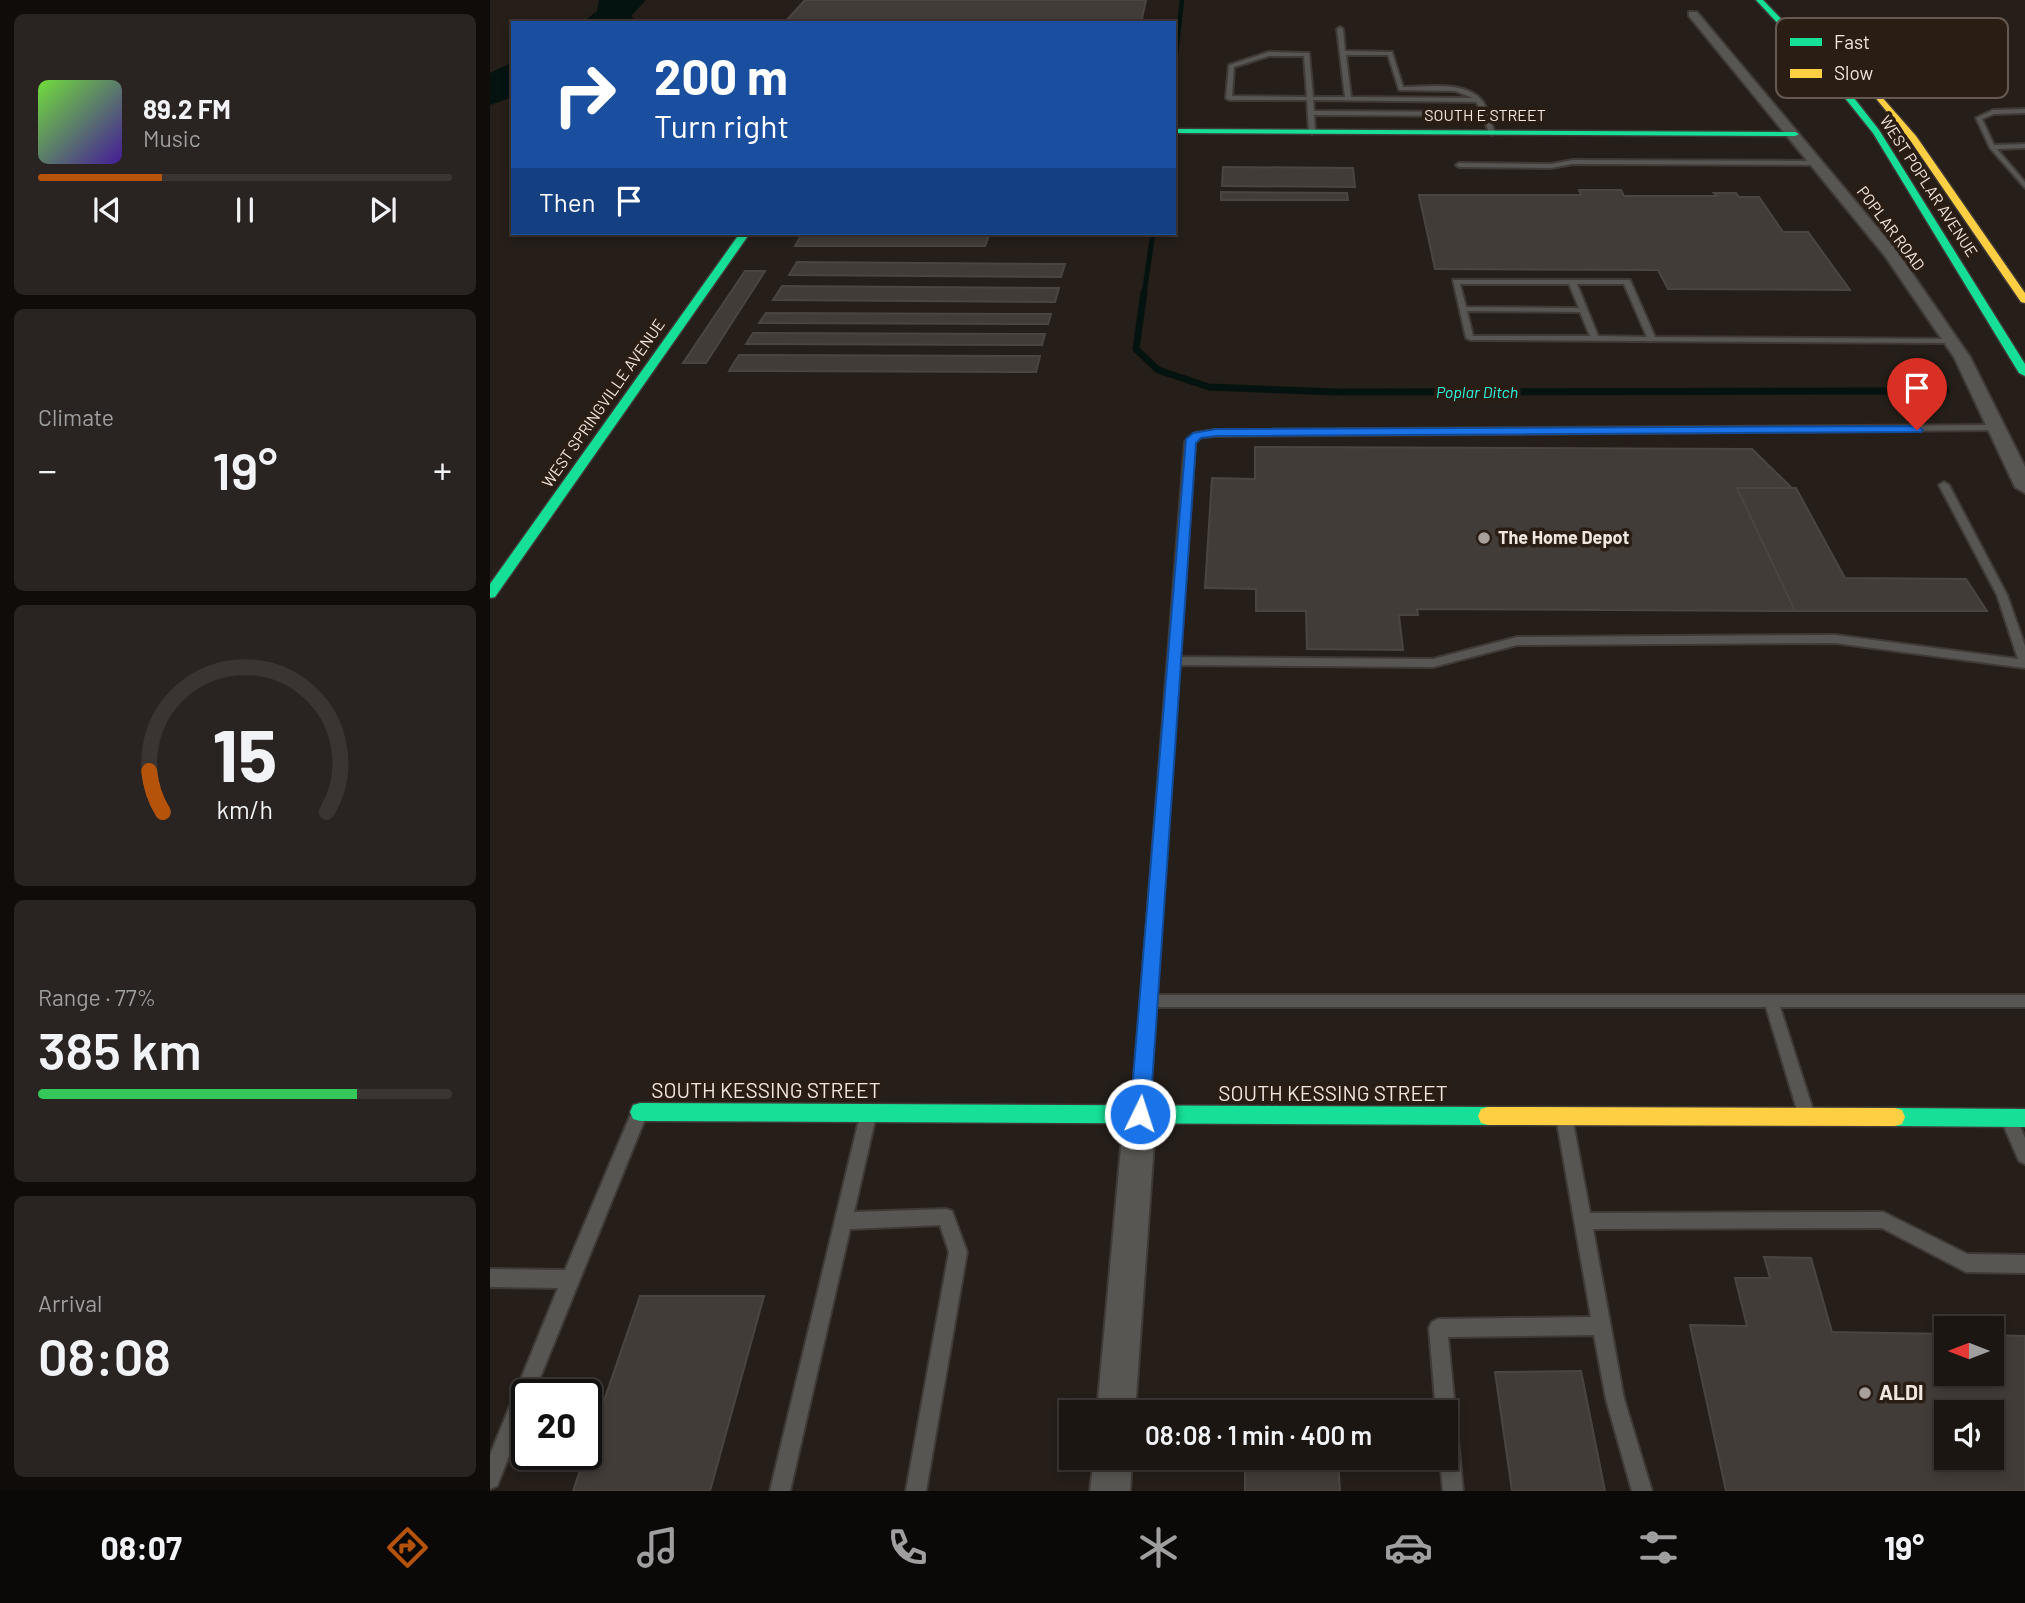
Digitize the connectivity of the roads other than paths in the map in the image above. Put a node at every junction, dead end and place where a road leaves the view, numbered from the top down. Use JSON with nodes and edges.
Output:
{"nodes":[{"id":1,"x":1759,"y":0,"type":"edge"},
{"id":2,"x":1693,"y":14,"type":"dead end"},
{"id":3,"x":1776,"y":18,"type":"edge"},
{"id":4,"x":1340,"y":29,"type":"dead end"},
{"id":5,"x":1344,"y":53,"type":"junction"},
{"id":6,"x":1849,"y":98,"type":"edge"},
{"id":7,"x":1882,"y":98,"type":"edge"},
{"id":8,"x":1310,"y":99,"type":"junction"},
{"id":9,"x":1348,"y":99,"type":"junction"},
{"id":10,"x":1479,"y":100,"type":"junction"},
{"id":11,"x":2025,"y":111,"type":"edge"},
{"id":12,"x":1311,"y":113,"type":"junction"},
{"id":13,"x":1485,"y":114,"type":"junction"},
{"id":14,"x":1176,"y":131,"type":"edge"},
{"id":15,"x":1312,"y":132,"type":"junction"},
{"id":16,"x":1492,"y":132,"type":"junction"},
{"id":17,"x":1795,"y":134,"type":"junction"},
{"id":18,"x":2025,"y":146,"type":"edge"},
{"id":19,"x":1992,"y":147,"type":"junction"},
{"id":20,"x":1818,"y":163,"type":"junction"},
{"id":21,"x":1459,"y":165,"type":"dead end"},
{"id":22,"x":2025,"y":186,"type":"edge"},
{"id":23,"x":744,"y":235,"type":"edge"},
{"id":24,"x":1572,"y":282,"type":"junction"},
{"id":25,"x":2025,"y":300,"type":"edge"},
{"id":26,"x":1463,"y":309,"type":"junction"},
{"id":27,"x":1583,"y":310,"type":"junction"},
{"id":28,"x":1595,"y":338,"type":"junction"},
{"id":29,"x":1652,"y":339,"type":"junction"},
{"id":30,"x":1951,"y":341,"type":"junction"},
{"id":31,"x":2025,"y":373,"type":"edge"},
{"id":32,"x":1997,"y":428,"type":"junction"},
{"id":33,"x":1944,"y":485,"type":"dead end"},
{"id":34,"x":2025,"y":487,"type":"edge"},
{"id":35,"x":490,"y":594,"type":"edge"},
{"id":36,"x":1174,"y":661,"type":"junction"},
{"id":37,"x":2025,"y":664,"type":"edge"},
{"id":38,"x":1148,"y":1001,"type":"junction"},
{"id":39,"x":1771,"y":1001,"type":"junction"},
{"id":40,"x":2025,"y":1001,"type":"edge"},
{"id":41,"x":640,"y":1112,"type":"joint"},
{"id":42,"x":869,"y":1113,"type":"junction"},
{"id":43,"x":1140,"y":1114,"type":"junction"},
{"id":44,"x":1563,"y":1116,"type":"junction"},
{"id":45,"x":1807,"y":1117,"type":"junction"},
{"id":46,"x":2008,"y":1118,"type":"junction"},
{"id":47,"x":2025,"y":1118,"type":"edge"},
{"id":48,"x":2025,"y":1156,"type":"edge"},
{"id":49,"x":843,"y":1221,"type":"junction"},
{"id":50,"x":1585,"y":1221,"type":"junction"},
{"id":51,"x":2025,"y":1265,"type":"edge"},
{"id":52,"x":490,"y":1278,"type":"edge"},
{"id":53,"x":570,"y":1279,"type":"junction"},
{"id":54,"x":1602,"y":1326,"type":"junction"},
{"id":55,"x":1117,"y":1400,"type":"edge"},
{"id":56,"x":1112,"y":1470,"type":"edge"},
{"id":57,"x":490,"y":1479,"type":"edge"},
{"id":58,"x":780,"y":1491,"type":"edge"},
{"id":59,"x":916,"y":1491,"type":"edge"},
{"id":60,"x":1110,"y":1491,"type":"edge"},
{"id":61,"x":1453,"y":1491,"type":"edge"},
{"id":62,"x":1642,"y":1491,"type":"edge"}],
"edges":[{"from":1,"to":3,"type":"street","name":"WEST POPLAR AVENUE"},
{"from":2,"to":17,"type":"street","name":"POPLAR ROAD"},
{"from":4,"to":5,"type":"lane"},
{"from":5,"to":9,"type":"lane"},
{"from":5,"to":10,"type":"lane"},
{"from":6,"to":31,"type":"street","name":"WEST POPLAR AVENUE"},
{"from":7,"to":25,"type":"street","name":"WEST POPLAR AVENUE"},
{"from":8,"to":8,"type":"lane"},
{"from":8,"to":9,"type":"lane"},
{"from":8,"to":12,"type":"lane"},
{"from":9,"to":10,"type":"lane"},
{"from":10,"to":13,"type":"lane"},
{"from":11,"to":19,"type":"lane"},
{"from":12,"to":13,"type":"lane"},
{"from":12,"to":15,"type":"lane"},
{"from":13,"to":16,"type":"lane"},
{"from":14,"to":15,"type":"street","name":"SOUTH E STREET"},
{"from":15,"to":16,"type":"street","name":"SOUTH E STREET"},
{"from":16,"to":17,"type":"street","name":"SOUTH E STREET"},
{"from":17,"to":20,"type":"street","name":"POPLAR ROAD"},
{"from":18,"to":19,"type":"lane"},
{"from":19,"to":22,"type":"lane"},
{"from":20,"to":21,"type":"lane"},
{"from":20,"to":30,"type":"street","name":"POPLAR ROAD"},
{"from":23,"to":35,"type":"street","name":"WEST SPRINGVILLE AVENUE"},
{"from":24,"to":26,"type":"lane"},
{"from":24,"to":27,"type":"lane"},
{"from":24,"to":29,"type":"lane"},
{"from":26,"to":27,"type":"lane"},
{"from":26,"to":28,"type":"lane"},
{"from":27,"to":28,"type":"lane"},
{"from":28,"to":29,"type":"lane"},
{"from":29,"to":30,"type":"lane"},
{"from":30,"to":32,"type":"street","name":"POPLAR ROAD"},
{"from":32,"to":34,"type":"street","name":"POPLAR ROAD"},
{"from":32,"to":36,"type":"lane"},
{"from":33,"to":37,"type":"lane"},
{"from":36,"to":37,"type":"lane"},
{"from":36,"to":38,"type":"lane"},
{"from":38,"to":39,"type":"lane"},
{"from":38,"to":43,"type":"lane"},
{"from":39,"to":40,"type":"lane"},
{"from":39,"to":45,"type":"lane"},
{"from":41,"to":42,"type":"street","name":"SOUTH KESSING STREET"},
{"from":41,"to":53,"type":"lane"},
{"from":42,"to":43,"type":"street","name":"SOUTH KESSING STREET"},
{"from":42,"to":49,"type":"lane"},
{"from":43,"to":44,"type":"street","name":"SOUTH KESSING STREET"},
{"from":43,"to":55,"type":"street"},
{"from":44,"to":45,"type":"street","name":"SOUTH KESSING STREET"},
{"from":44,"to":50,"type":"lane"},
{"from":45,"to":46,"type":"street","name":"SOUTH KESSING STREET"},
{"from":46,"to":47,"type":"street","name":"SOUTH KESSING STREET"},
{"from":46,"to":48,"type":"lane"},
{"from":49,"to":58,"type":"lane"},
{"from":49,"to":59,"type":"lane"},
{"from":50,"to":51,"type":"lane"},
{"from":50,"to":54,"type":"lane"},
{"from":52,"to":53,"type":"lane"},
{"from":53,"to":57,"type":"lane"},
{"from":54,"to":61,"type":"lane"},
{"from":54,"to":62,"type":"lane"},
{"from":56,"to":60,"type":"street"}]}
